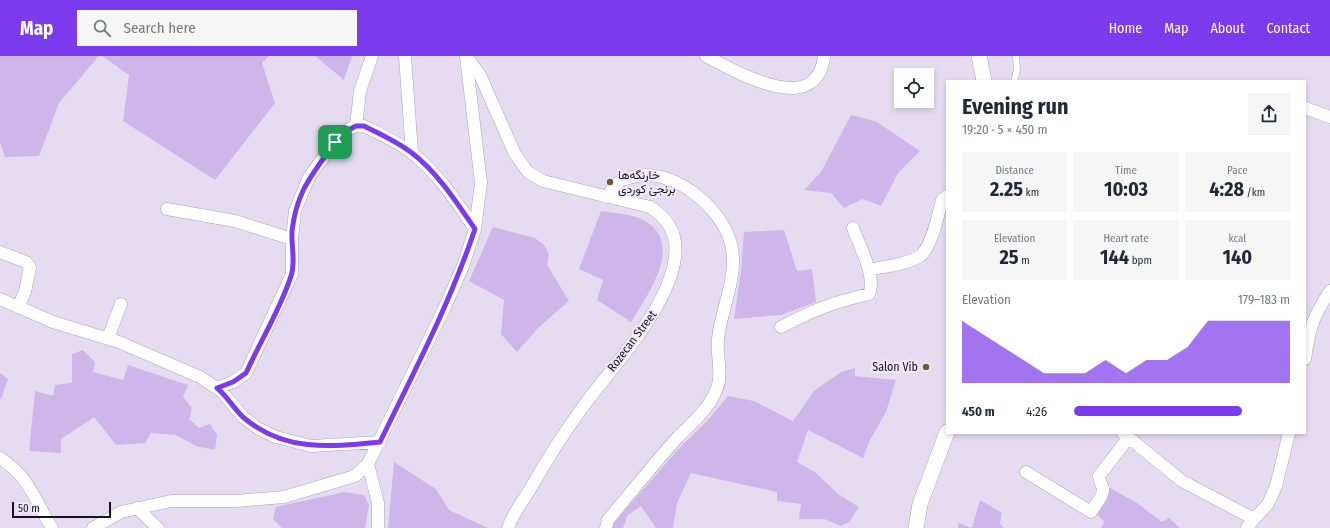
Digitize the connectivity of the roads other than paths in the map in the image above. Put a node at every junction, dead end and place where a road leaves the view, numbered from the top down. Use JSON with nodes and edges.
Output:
{"nodes":[{"id":1,"x":372,"y":56,"type":"edge"},
{"id":2,"x":404,"y":56,"type":"edge"},
{"id":3,"x":466,"y":56,"type":"edge"},
{"id":4,"x":706,"y":56,"type":"edge"},
{"id":5,"x":824,"y":56,"type":"edge"},
{"id":6,"x":979,"y":56,"type":"edge"},
{"id":7,"x":1016,"y":56,"type":"edge"},
{"id":8,"x":984,"y":80,"type":"edge"},
{"id":9,"x":1014,"y":80,"type":"edge"},
{"id":10,"x":1306,"y":108,"type":"edge"},
{"id":11,"x":1330,"y":117,"type":"edge"},
{"id":12,"x":356,"y":126,"type":"junction"},
{"id":13,"x":412,"y":153,"type":"junction"},
{"id":14,"x":607,"y":197,"type":"junction"},
{"id":15,"x":946,"y":197,"type":"edge"},
{"id":16,"x":167,"y":209,"type":"dead end"},
{"id":17,"x":853,"y":228,"type":"dead end"},
{"id":18,"x":475,"y":229,"type":"junction"},
{"id":19,"x":292,"y":239,"type":"junction"},
{"id":20,"x":0,"y":252,"type":"edge"},
{"id":21,"x":869,"y":270,"type":"junction"},
{"id":22,"x":1330,"y":292,"type":"edge"},
{"id":23,"x":0,"y":299,"type":"edge"},
{"id":24,"x":121,"y":304,"type":"dead end"},
{"id":25,"x":18,"y":307,"type":"junction"},
{"id":26,"x":781,"y":327,"type":"dead end"},
{"id":27,"x":108,"y":338,"type":"junction"},
{"id":28,"x":1306,"y":351,"type":"edge"},
{"id":29,"x":217,"y":388,"type":"junction"},
{"id":30,"x":946,"y":434,"type":"edge"},
{"id":31,"x":1289,"y":434,"type":"edge"},
{"id":32,"x":1126,"y":435,"type":"edge"},
{"id":33,"x":380,"y":442,"type":"junction"},
{"id":34,"x":0,"y":458,"type":"edge"},
{"id":35,"x":368,"y":464,"type":"junction"},
{"id":36,"x":1026,"y":472,"type":"dead end"},
{"id":37,"x":137,"y":508,"type":"junction"},
{"id":38,"x":1250,"y":523,"type":"edge"},
{"id":39,"x":52,"y":528,"type":"edge"},
{"id":40,"x":93,"y":528,"type":"edge"},
{"id":41,"x":158,"y":528,"type":"edge"},
{"id":42,"x":378,"y":528,"type":"edge"},
{"id":43,"x":508,"y":528,"type":"edge"},
{"id":44,"x":606,"y":528,"type":"edge"},
{"id":45,"x":916,"y":528,"type":"edge"}],
"edges":[{"from":1,"to":12,"type":"street"},
{"from":2,"to":13,"type":"street"},
{"from":3,"to":14,"type":"street","name":"Rozecan Street"},
{"from":3,"to":18,"type":"street"},
{"from":4,"to":5,"type":"street"},
{"from":6,"to":8,"type":"street"},
{"from":7,"to":9,"type":"lane"},
{"from":10,"to":11,"type":"street"},
{"from":12,"to":13,"type":"street"},
{"from":12,"to":19,"type":"street"},
{"from":13,"to":18,"type":"street"},
{"from":14,"to":43,"type":"street","name":"Rozecan Street"},
{"from":14,"to":44,"type":"street"},
{"from":15,"to":21,"type":"street"},
{"from":16,"to":19,"type":"street"},
{"from":17,"to":21,"type":"street"},
{"from":18,"to":33,"type":"street"},
{"from":19,"to":29,"type":"street"},
{"from":20,"to":25,"type":"street"},
{"from":21,"to":26,"type":"street"},
{"from":22,"to":28,"type":"street"},
{"from":23,"to":25,"type":"street"},
{"from":24,"to":27,"type":"street"},
{"from":25,"to":27,"type":"street"},
{"from":27,"to":29,"type":"street"},
{"from":29,"to":33,"type":"street"},
{"from":30,"to":45,"type":"street"},
{"from":31,"to":38,"type":"street"},
{"from":32,"to":36,"type":"street"},
{"from":32,"to":38,"type":"street"},
{"from":33,"to":35,"type":"street"},
{"from":34,"to":39,"type":"street"},
{"from":35,"to":37,"type":"street"},
{"from":35,"to":42,"type":"street"},
{"from":37,"to":40,"type":"street"},
{"from":37,"to":41,"type":"street"}]}
